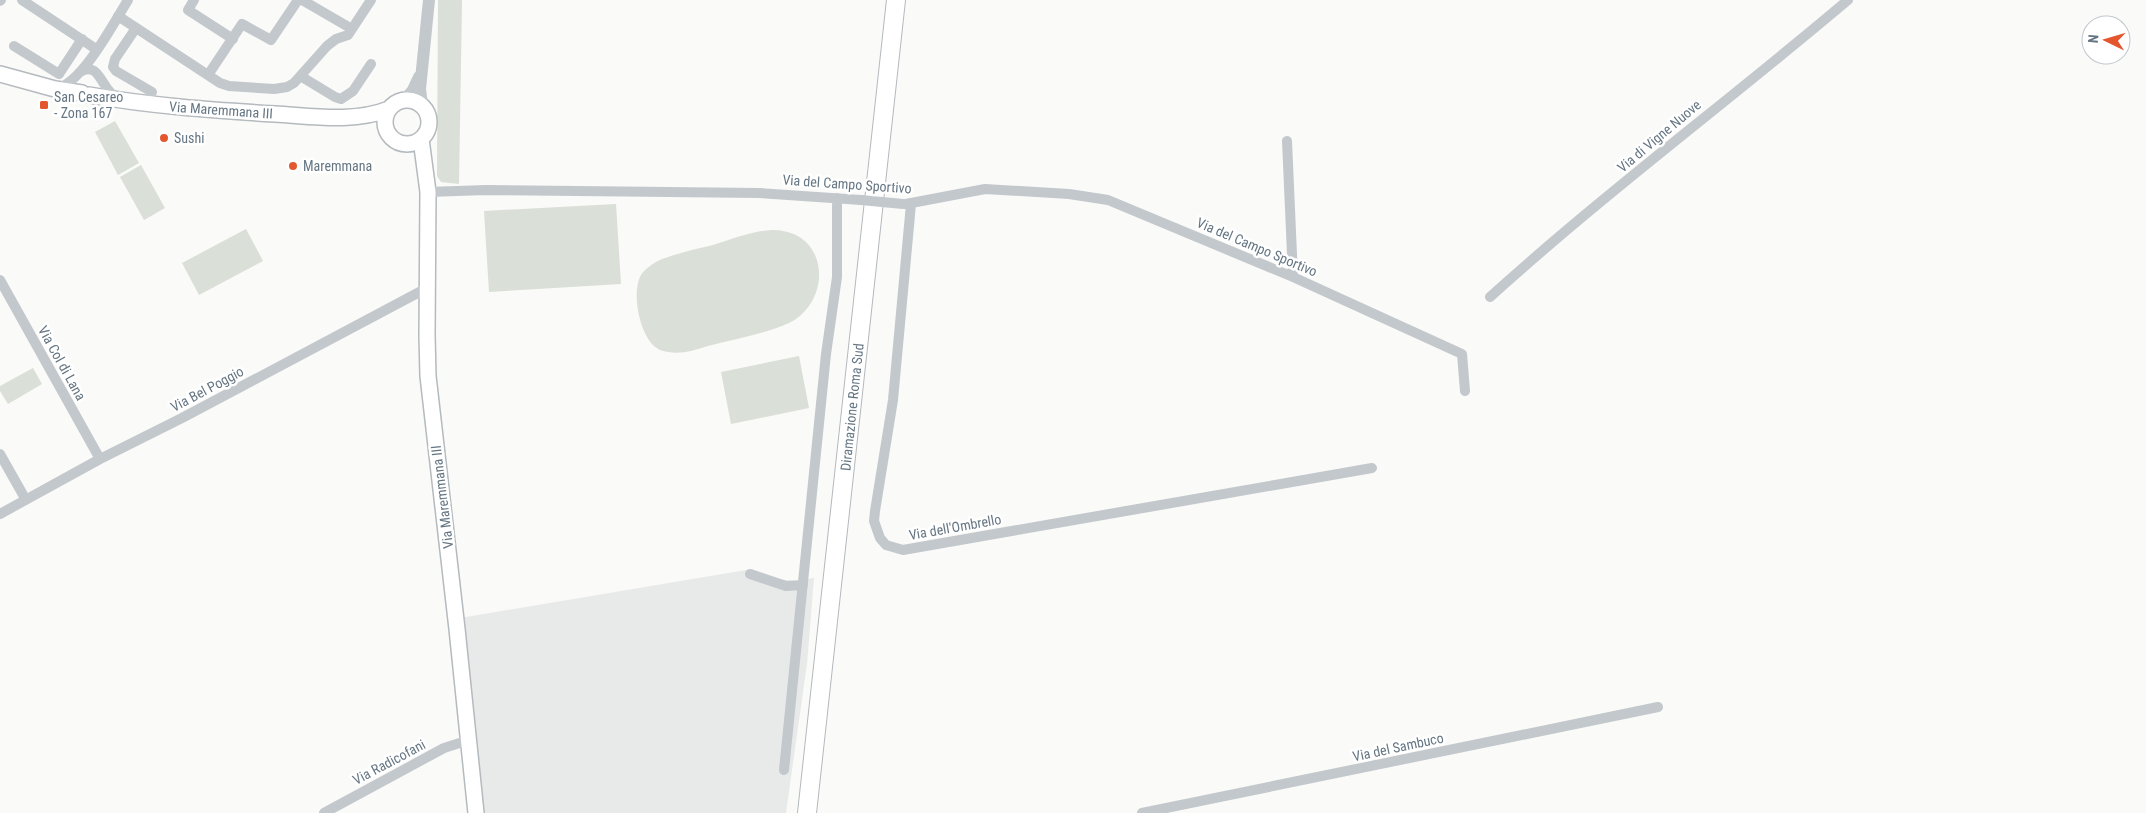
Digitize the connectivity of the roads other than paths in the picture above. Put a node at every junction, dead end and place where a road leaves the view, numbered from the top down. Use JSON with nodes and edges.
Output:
{"nodes":[{"id":1,"x":22,"y":0,"type":"edge"},
{"id":2,"x":128,"y":0,"type":"edge"},
{"id":3,"x":194,"y":0,"type":"edge"},
{"id":4,"x":298,"y":0,"type":"edge"},
{"id":5,"x":302,"y":0,"type":"edge"},
{"id":6,"x":371,"y":0,"type":"edge"},
{"id":7,"x":429,"y":0,"type":"edge"},
{"id":8,"x":896,"y":0,"type":"edge"},
{"id":9,"x":907,"y":0,"type":"edge"},
{"id":10,"x":1848,"y":0,"type":"edge"},
{"id":11,"x":317,"y":4,"type":"edge"},
{"id":12,"x":118,"y":16,"type":"junction"},
{"id":13,"x":136,"y":28,"type":"junction"},
{"id":14,"x":352,"y":29,"type":"junction"},
{"id":15,"x":233,"y":38,"type":"junction"},
{"id":16,"x":82,"y":39,"type":"junction"},
{"id":17,"x":14,"y":46,"type":"dead end"},
{"id":18,"x":96,"y":48,"type":"junction"},
{"id":19,"x":371,"y":64,"type":"dead end"},
{"id":20,"x":422,"y":68,"type":"junction"},
{"id":21,"x":0,"y":74,"type":"edge"},
{"id":22,"x":79,"y":74,"type":"junction"},
{"id":23,"x":208,"y":75,"type":"junction"},
{"id":24,"x":100,"y":76,"type":"junction"},
{"id":25,"x":302,"y":77,"type":"junction"},
{"id":26,"x":55,"y":89,"type":"junction"},
{"id":27,"x":152,"y":92,"type":"dead end"},
{"id":28,"x":85,"y":94,"type":"junction"},
{"id":29,"x":405,"y":100,"type":"junction"},
{"id":30,"x":125,"y":101,"type":"junction"},
{"id":31,"x":422,"y":105,"type":"junction"},
{"id":32,"x":389,"y":109,"type":"junction"},
{"id":33,"x":353,"y":118,"type":"junction"},
{"id":34,"x":387,"y":131,"type":"junction"},
{"id":35,"x":421,"y":139,"type":"junction"},
{"id":36,"x":1287,"y":140,"type":"dead end"},
{"id":37,"x":404,"y":144,"type":"junction"},
{"id":38,"x":428,"y":186,"type":"junction"},
{"id":39,"x":837,"y":198,"type":"junction"},
{"id":40,"x":907,"y":204,"type":"junction"},
{"id":41,"x":1293,"y":277,"type":"junction"},
{"id":42,"x":0,"y":280,"type":"edge"},
{"id":43,"x":427,"y":288,"type":"junction"},
{"id":44,"x":1490,"y":297,"type":"dead end"},
{"id":45,"x":1465,"y":391,"type":"dead end"},
{"id":46,"x":0,"y":454,"type":"edge"},
{"id":47,"x":100,"y":460,"type":"junction"},
{"id":48,"x":1372,"y":468,"type":"dead end"},
{"id":49,"x":26,"y":500,"type":"junction"},
{"id":50,"x":0,"y":514,"type":"edge"},
{"id":51,"x":750,"y":574,"type":"dead end"},
{"id":52,"x":803,"y":585,"type":"junction"},
{"id":53,"x":1658,"y":707,"type":"dead end"},
{"id":54,"x":469,"y":740,"type":"junction"},
{"id":55,"x":784,"y":770,"type":"dead end"},
{"id":56,"x":324,"y":813,"type":"edge"},
{"id":57,"x":476,"y":813,"type":"edge"},
{"id":58,"x":807,"y":813,"type":"edge"},
{"id":59,"x":819,"y":813,"type":"edge"},
{"id":60,"x":1142,"y":813,"type":"edge"}],
"edges":[{"from":1,"to":16,"type":"street"},
{"from":2,"to":12,"type":"street"},
{"from":3,"to":15,"type":"street"},
{"from":4,"to":15,"type":"street"},
{"from":5,"to":11,"type":"street"},
{"from":6,"to":14,"type":"street"},
{"from":7,"to":20,"type":"street"},
{"from":8,"to":58,"type":"highway","name":"Diramazione Roma Sud"},
{"from":9,"to":59,"type":"highway","name":"Diramazione Roma Sud"},
{"from":10,"to":44,"type":"street","name":"Via di Vigne Nuove"},
{"from":11,"to":14,"type":"street"},
{"from":12,"to":13,"type":"street"},
{"from":12,"to":18,"type":"street"},
{"from":13,"to":23,"type":"street"},
{"from":13,"to":27,"type":"street"},
{"from":14,"to":25,"type":"street"},
{"from":15,"to":23,"type":"street"},
{"from":16,"to":17,"type":"street"},
{"from":16,"to":18,"type":"street"},
{"from":18,"to":22,"type":"street"},
{"from":18,"to":24,"type":"street"},
{"from":19,"to":25,"type":"street"},
{"from":20,"to":29,"type":"street"},
{"from":20,"to":31,"type":"street"},
{"from":21,"to":26,"type":"main road","name":"Via Maremmana III"},
{"from":22,"to":24,"type":"street"},
{"from":22,"to":26,"type":"street"},
{"from":22,"to":28,"type":"street"},
{"from":23,"to":25,"type":"street"},
{"from":24,"to":28,"type":"street"},
{"from":24,"to":30,"type":"street"},
{"from":26,"to":28,"type":"main road","name":"Via Maremmana III"},
{"from":28,"to":30,"type":"main road","name":"Via Maremmana III"},
{"from":29,"to":31,"type":"main road"},
{"from":29,"to":32,"type":"main road","name":"Via Maremmana III"},
{"from":30,"to":33,"type":"main road","name":"Via Maremmana III"},
{"from":31,"to":35,"type":"main road","name":"Via Maremmana III"},
{"from":32,"to":33,"type":"main road","name":"Via Maremmana III"},
{"from":32,"to":34,"type":"main road"},
{"from":33,"to":34,"type":"main road","name":"Via Maremmana III"},
{"from":34,"to":37,"type":"main road","name":"Via Maremmana III"},
{"from":35,"to":37,"type":"main road"},
{"from":35,"to":38,"type":"main road","name":"Via Maremmana III"},
{"from":36,"to":41,"type":"street"},
{"from":37,"to":38,"type":"main road","name":"Via Maremmana III"},
{"from":38,"to":39,"type":"street","name":"Via del Campo Sportivo"},
{"from":38,"to":43,"type":"main road","name":"Via Maremmana III"},
{"from":39,"to":40,"type":"street","name":"Via del Campo Sportivo","bridge":true},
{"from":39,"to":52,"type":"street"},
{"from":40,"to":41,"type":"street","name":"Via del Campo Sportivo"},
{"from":40,"to":48,"type":"street","name":"Via dell'Ombrello"},
{"from":41,"to":45,"type":"street","name":"Via del Campo Sportivo"},
{"from":42,"to":47,"type":"street","name":"Via Col di Lana"},
{"from":43,"to":47,"type":"street","name":"Via Bel Poggio"},
{"from":43,"to":54,"type":"main road","name":"Via Maremmana III"},
{"from":46,"to":49,"type":"street"},
{"from":47,"to":49,"type":"street","name":"Via Bel Poggio"},
{"from":49,"to":50,"type":"street","name":"Via Bel Poggio"},
{"from":51,"to":52,"type":"street"},
{"from":52,"to":55,"type":"street"},
{"from":53,"to":60,"type":"street","name":"Via del Sambuco"},
{"from":54,"to":56,"type":"street","name":"Via Radicofani"},
{"from":54,"to":57,"type":"main road","name":"Via Maremmana III"}]}
